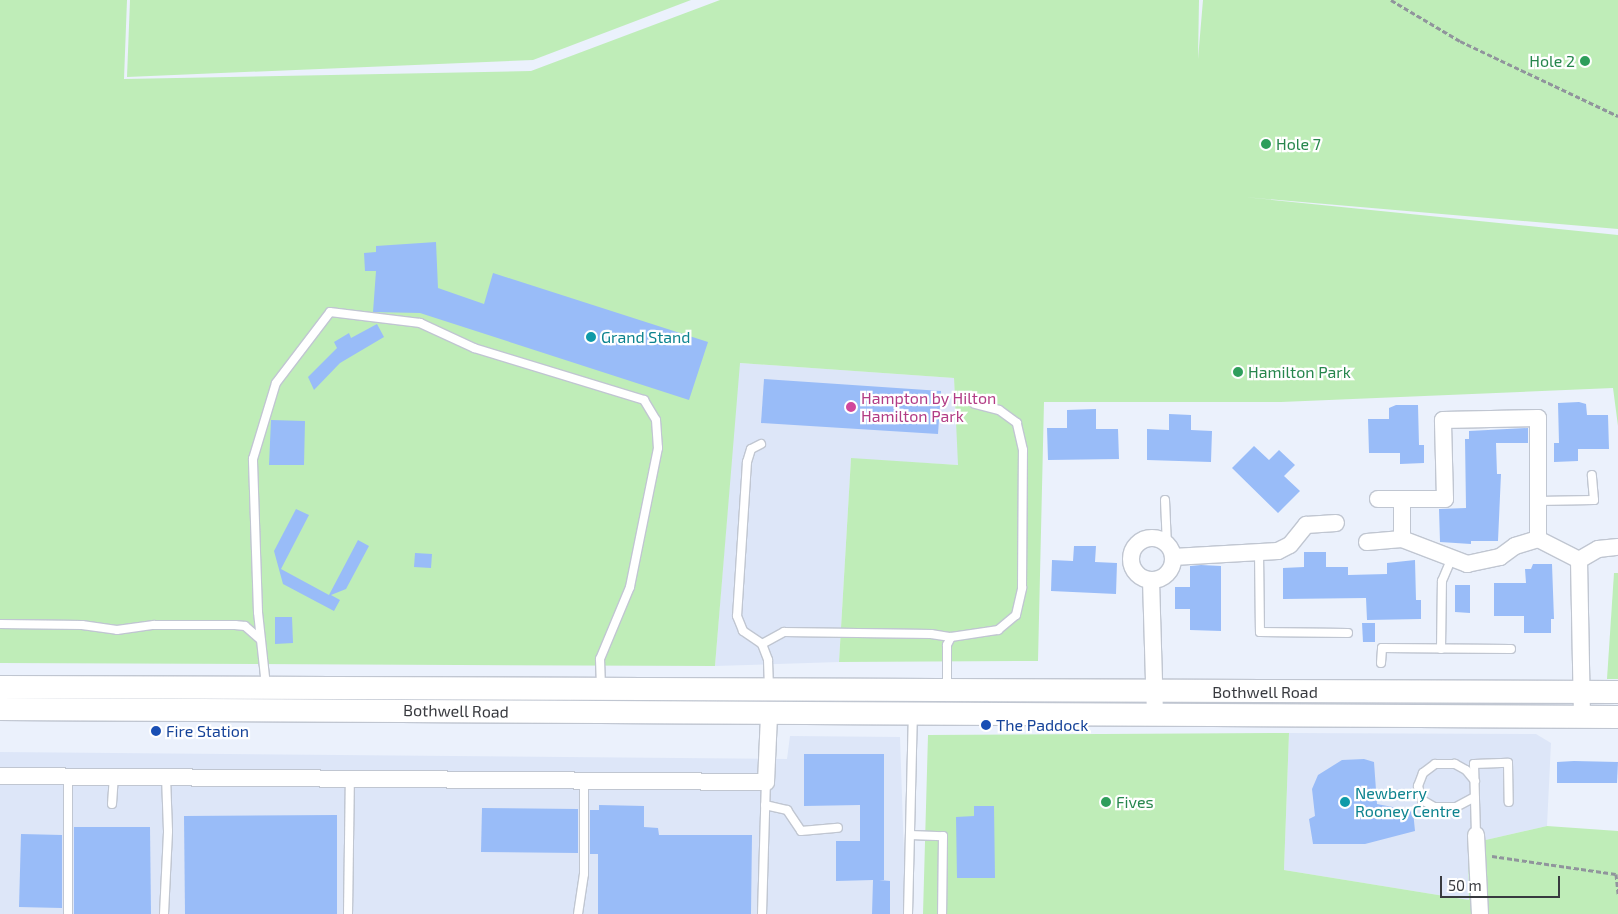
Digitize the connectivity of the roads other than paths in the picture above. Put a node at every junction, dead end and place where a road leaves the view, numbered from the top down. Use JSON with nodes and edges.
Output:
{"nodes":[{"id":1,"x":975,"y":404,"type":"dead end"},
{"id":2,"x":761,"y":444,"type":"dead end"},
{"id":3,"x":1592,"y":475,"type":"dead end"},
{"id":4,"x":1378,"y":499,"type":"dead end"},
{"id":5,"x":1402,"y":499,"type":"junction"},
{"id":6,"x":1165,"y":500,"type":"dead end"},
{"id":7,"x":1537,"y":501,"type":"junction"},
{"id":8,"x":1336,"y":523,"type":"dead end"},
{"id":9,"x":1402,"y":539,"type":"junction"},
{"id":10,"x":1538,"y":539,"type":"junction"},
{"id":11,"x":1367,"y":542,"type":"dead end"},
{"id":12,"x":1618,"y":547,"type":"edge"},
{"id":13,"x":1170,"y":551,"type":"junction"},
{"id":14,"x":1259,"y":552,"type":"junction"},
{"id":15,"x":1451,"y":560,"type":"junction"},
{"id":16,"x":1579,"y":560,"type":"junction"},
{"id":17,"x":1151,"y":580,"type":"junction"},
{"id":18,"x":0,"y":624,"type":"edge"},
{"id":19,"x":1348,"y":633,"type":"dead end"},
{"id":20,"x":951,"y":637,"type":"junction"},
{"id":21,"x":261,"y":640,"type":"junction"},
{"id":22,"x":762,"y":644,"type":"junction"},
{"id":23,"x":1441,"y":648,"type":"junction"},
{"id":24,"x":1511,"y":649,"type":"dead end"},
{"id":25,"x":1381,"y":663,"type":"dead end"},
{"id":26,"x":0,"y":687,"type":"edge"},
{"id":27,"x":769,"y":687,"type":"junction"},
{"id":28,"x":912,"y":691,"type":"junction"},
{"id":29,"x":947,"y":691,"type":"junction"},
{"id":30,"x":1154,"y":691,"type":"junction"},
{"id":31,"x":1582,"y":691,"type":"junction"},
{"id":32,"x":1618,"y":692,"type":"edge"},
{"id":33,"x":266,"y":699,"type":"junction"},
{"id":34,"x":601,"y":700,"type":"junction"},
{"id":35,"x":0,"y":709,"type":"edge"},
{"id":36,"x":913,"y":714,"type":"junction"},
{"id":37,"x":769,"y":715,"type":"junction"},
{"id":38,"x":1155,"y":715,"type":"junction"},
{"id":39,"x":1582,"y":716,"type":"junction"},
{"id":40,"x":1618,"y":717,"type":"edge"},
{"id":41,"x":0,"y":776,"type":"edge"},
{"id":42,"x":68,"y":776,"type":"junction"},
{"id":43,"x":114,"y":776,"type":"junction"},
{"id":44,"x":166,"y":776,"type":"junction"},
{"id":45,"x":350,"y":777,"type":"junction"},
{"id":46,"x":584,"y":780,"type":"junction"},
{"id":47,"x":1475,"y":781,"type":"junction"},
{"id":48,"x":766,"y":782,"type":"junction"},
{"id":49,"x":1475,"y":797,"type":"junction"},
{"id":50,"x":1509,"y":802,"type":"dead end"},
{"id":51,"x":112,"y":804,"type":"dead end"},
{"id":52,"x":765,"y":805,"type":"junction"},
{"id":53,"x":838,"y":828,"type":"dead end"},
{"id":54,"x":910,"y":835,"type":"junction"},
{"id":55,"x":1476,"y":835,"type":"joint"},
{"id":56,"x":68,"y":914,"type":"edge"},
{"id":57,"x":164,"y":914,"type":"edge"},
{"id":58,"x":348,"y":914,"type":"edge"},
{"id":59,"x":578,"y":914,"type":"edge"},
{"id":60,"x":762,"y":914,"type":"edge"},
{"id":61,"x":908,"y":914,"type":"edge"},
{"id":62,"x":942,"y":914,"type":"edge"},
{"id":63,"x":1480,"y":914,"type":"edge"}],
"edges":[{"from":1,"to":20,"type":"lane"},
{"from":2,"to":22,"type":"lane"},
{"from":3,"to":7,"type":"lane"},
{"from":4,"to":5,"type":"street"},
{"from":5,"to":7,"type":"street"},
{"from":5,"to":9,"type":"street"},
{"from":6,"to":13,"type":"lane"},
{"from":7,"to":10,"type":"street"},
{"from":8,"to":14,"type":"street"},
{"from":9,"to":11,"type":"street"},
{"from":9,"to":15,"type":"street"},
{"from":10,"to":15,"type":"street"},
{"from":10,"to":16,"type":"street"},
{"from":12,"to":16,"type":"street"},
{"from":13,"to":14,"type":"street"},
{"from":13,"to":17,"type":"street"},
{"from":13,"to":17,"type":"street"},
{"from":14,"to":19,"type":"lane"},
{"from":15,"to":23,"type":"lane"},
{"from":16,"to":31,"type":"street"},
{"from":17,"to":30,"type":"street"},
{"from":18,"to":21,"type":"lane"},
{"from":20,"to":22,"type":"lane"},
{"from":20,"to":29,"type":"lane"},
{"from":21,"to":33,"type":"lane"},
{"from":21,"to":34,"type":"lane"},
{"from":22,"to":27,"type":"lane"},
{"from":23,"to":24,"type":"lane"},
{"from":23,"to":25,"type":"lane"},
{"from":26,"to":33,"type":"main road","name":"Bothwell Road"},
{"from":27,"to":28,"type":"main road","name":"Bothwell Road"},
{"from":27,"to":34,"type":"main road","name":"Bothwell Road"},
{"from":27,"to":37,"type":"main road"},
{"from":28,"to":29,"type":"main road","name":"Bothwell Road"},
{"from":28,"to":36,"type":"main road"},
{"from":29,"to":30,"type":"main road","name":"Bothwell Road"},
{"from":30,"to":31,"type":"main road","name":"Bothwell Road"},
{"from":30,"to":38,"type":"street"},
{"from":31,"to":32,"type":"main road","name":"Bothwell Road"},
{"from":31,"to":39,"type":"street"},
{"from":33,"to":34,"type":"main road","name":"Bothwell Road"},
{"from":33,"to":35,"type":"main road","name":"Bothwell Road"},
{"from":34,"to":37,"type":"main road","name":"Bothwell Road"},
{"from":36,"to":37,"type":"main road","name":"Bothwell Road"},
{"from":36,"to":38,"type":"main road","name":"Bothwell Road"},
{"from":36,"to":54,"type":"lane"},
{"from":37,"to":48,"type":"street"},
{"from":38,"to":39,"type":"main road","name":"Bothwell Road"},
{"from":39,"to":40,"type":"main road","name":"Bothwell Road"},
{"from":41,"to":42,"type":"street"},
{"from":42,"to":43,"type":"street"},
{"from":42,"to":56,"type":"lane"},
{"from":43,"to":44,"type":"street"},
{"from":43,"to":51,"type":"lane"},
{"from":44,"to":45,"type":"street"},
{"from":44,"to":57,"type":"lane"},
{"from":45,"to":46,"type":"street"},
{"from":45,"to":58,"type":"lane"},
{"from":46,"to":48,"type":"street"},
{"from":46,"to":59,"type":"lane"},
{"from":47,"to":49,"type":"lane"},
{"from":47,"to":49,"type":"lane"},
{"from":47,"to":50,"type":"lane"},
{"from":48,"to":52,"type":"lane"},
{"from":49,"to":55,"type":"lane"},
{"from":52,"to":53,"type":"lane"},
{"from":52,"to":60,"type":"lane"},
{"from":54,"to":61,"type":"lane"},
{"from":54,"to":62,"type":"lane"},
{"from":55,"to":63,"type":"street"}]}
